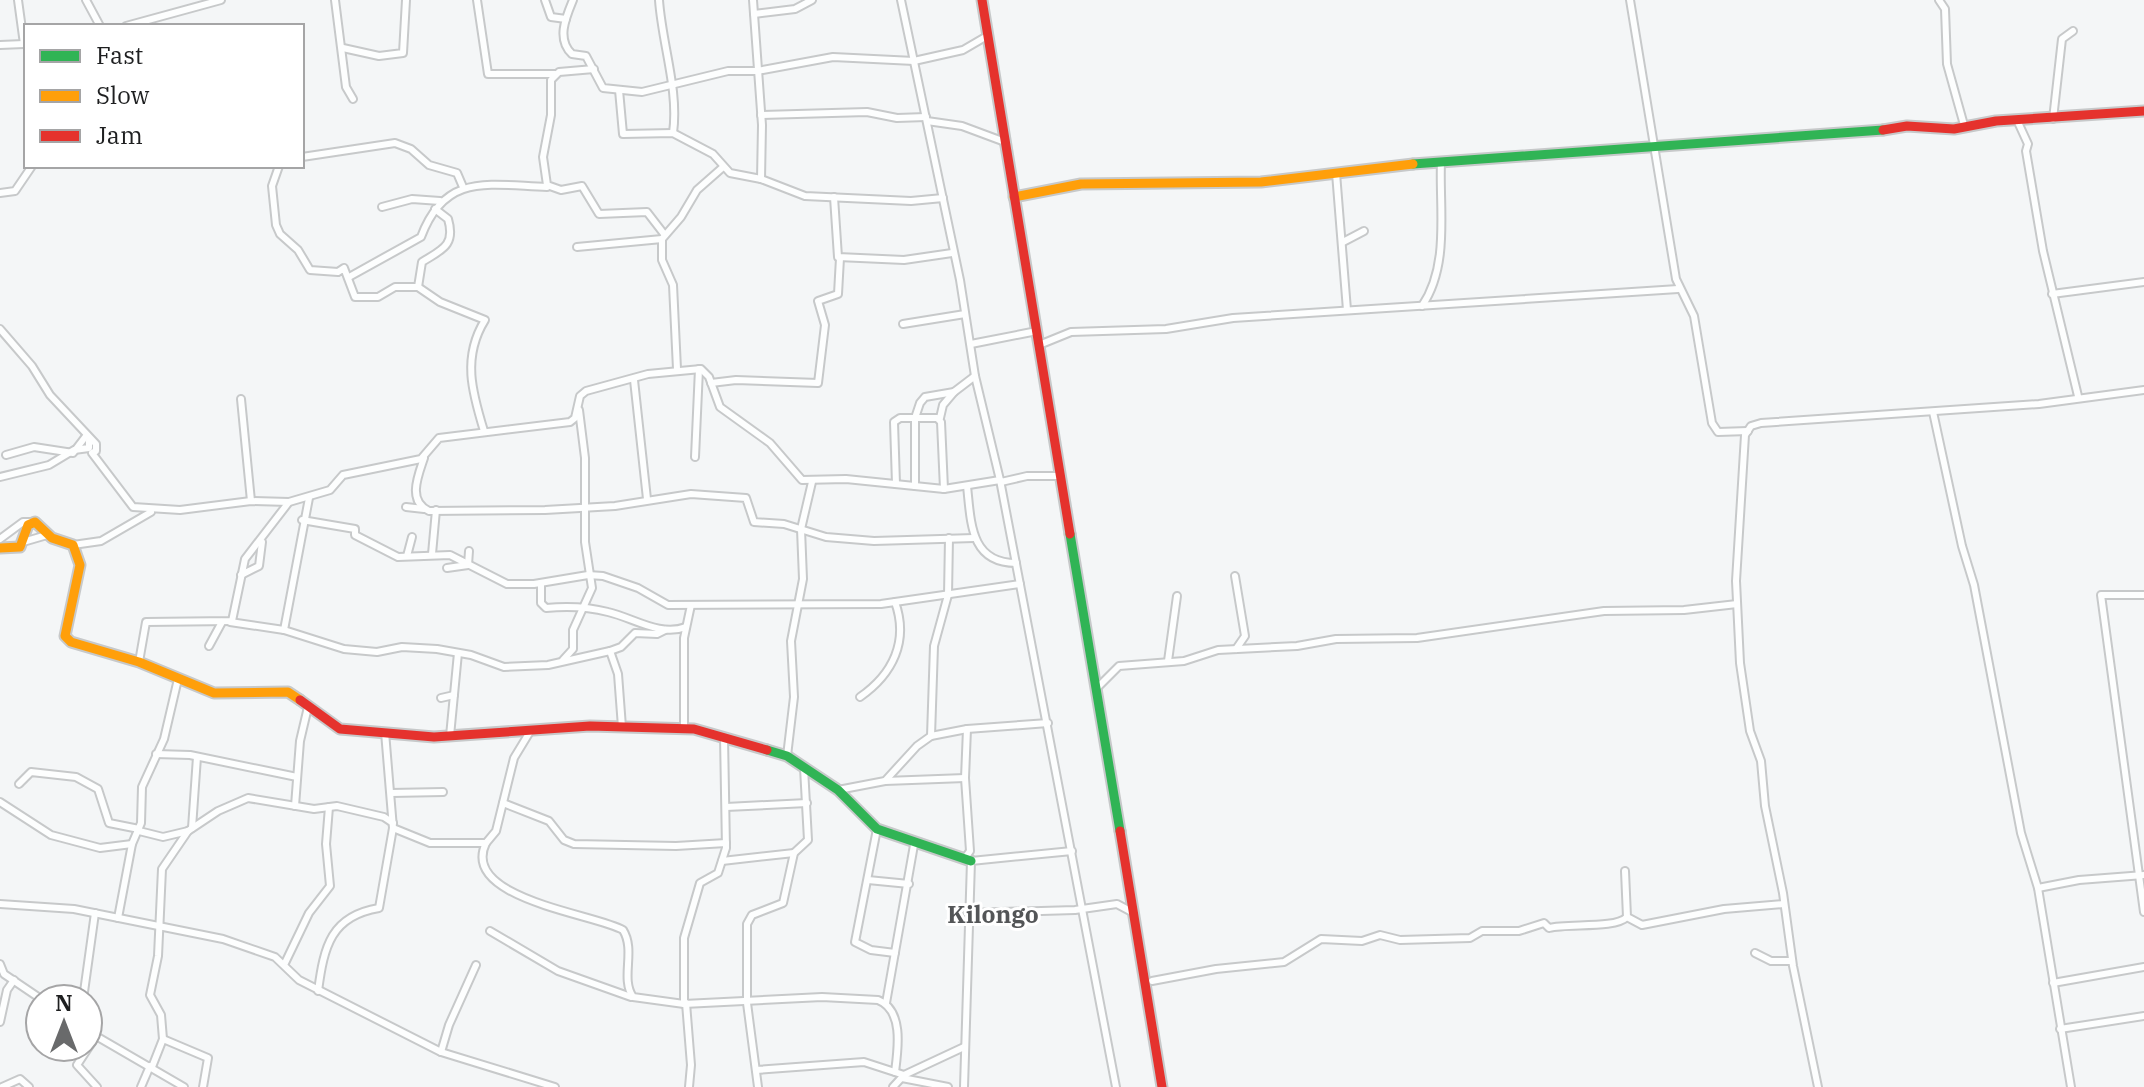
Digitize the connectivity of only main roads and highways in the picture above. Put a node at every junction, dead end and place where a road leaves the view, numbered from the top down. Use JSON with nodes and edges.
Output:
{"nodes":[{"id":1,"x":982,"y":0,"type":"edge"},
{"id":2,"x":2144,"y":111,"type":"edge"},
{"id":3,"x":1014,"y":197,"type":"junction"},
{"id":4,"x":0,"y":548,"type":"edge"},
{"id":5,"x":968,"y":859,"type":"road end"},
{"id":6,"x":1162,"y":1087,"type":"edge"}],
"edges":[{"from":1,"to":3,"type":"main road"},
{"from":2,"to":3,"type":"main road"},
{"from":3,"to":6,"type":"main road"},
{"from":4,"to":5,"type":"main road"}]}
